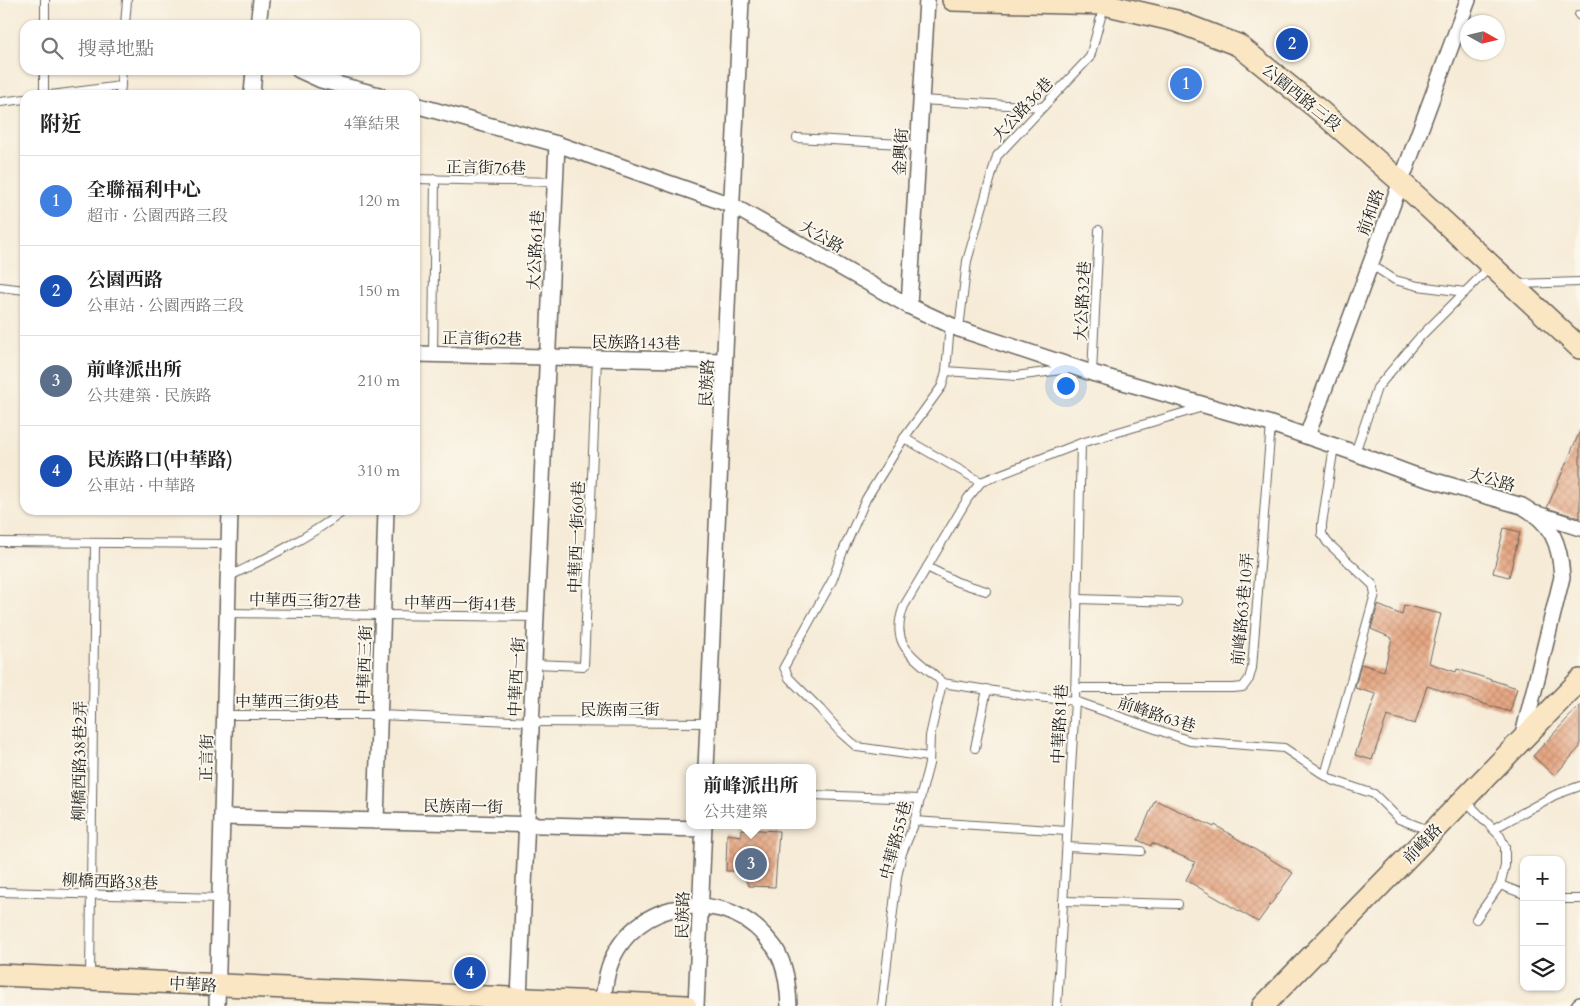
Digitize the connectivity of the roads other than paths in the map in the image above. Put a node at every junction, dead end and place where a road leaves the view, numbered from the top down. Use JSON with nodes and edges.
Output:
{"nodes":[{"id":1,"x":45,"y":0,"type":"edge"},
{"id":2,"x":127,"y":0,"type":"edge"},
{"id":3,"x":261,"y":0,"type":"edge"},
{"id":4,"x":741,"y":0,"type":"edge"},
{"id":5,"x":927,"y":0,"type":"edge"},
{"id":6,"x":953,"y":0,"type":"edge"},
{"id":7,"x":1468,"y":0,"type":"edge"},
{"id":8,"x":1105,"y":1,"type":"edge"},
{"id":9,"x":45,"y":20,"type":"edge"},
{"id":10,"x":125,"y":20,"type":"edge"},
{"id":11,"x":259,"y":20,"type":"edge"},
{"id":12,"x":44,"y":75,"type":"edge"},
{"id":13,"x":122,"y":75,"type":"edge"},
{"id":14,"x":254,"y":75,"type":"edge"},
{"id":15,"x":310,"y":75,"type":"edge"},
{"id":16,"x":121,"y":86,"type":"junction"},
{"id":17,"x":44,"y":90,"type":"edge"},
{"id":18,"x":96,"y":90,"type":"edge"},
{"id":19,"x":121,"y":90,"type":"edge"},
{"id":20,"x":252,"y":90,"type":"edge"},
{"id":21,"x":360,"y":90,"type":"edge"},
{"id":22,"x":20,"y":100,"type":"edge"},
{"id":23,"x":921,"y":100,"type":"junction"},
{"id":24,"x":0,"y":102,"type":"edge"},
{"id":25,"x":420,"y":106,"type":"edge"},
{"id":26,"x":1043,"y":107,"type":"junction"},
{"id":27,"x":797,"y":138,"type":"dead end"},
{"id":28,"x":558,"y":144,"type":"junction"},
{"id":29,"x":918,"y":144,"type":"junction"},
{"id":30,"x":420,"y":179,"type":"edge"},
{"id":31,"x":435,"y":179,"type":"junction"},
{"id":32,"x":1400,"y":181,"type":"junction"},
{"id":33,"x":556,"y":182,"type":"junction"},
{"id":34,"x":731,"y":205,"type":"junction"},
{"id":35,"x":1099,"y":230,"type":"dead end"},
{"id":36,"x":1370,"y":264,"type":"junction"},
{"id":37,"x":1491,"y":266,"type":"junction"},
{"id":38,"x":1580,"y":282,"type":"edge"},
{"id":39,"x":1510,"y":284,"type":"junction"},
{"id":40,"x":0,"y":287,"type":"edge"},
{"id":41,"x":20,"y":289,"type":"edge"},
{"id":42,"x":1465,"y":292,"type":"junction"},
{"id":43,"x":909,"y":306,"type":"junction"},
{"id":44,"x":955,"y":327,"type":"junction"},
{"id":45,"x":1580,"y":348,"type":"edge"},
{"id":46,"x":420,"y":354,"type":"edge"},
{"id":47,"x":433,"y":354,"type":"junction"},
{"id":48,"x":548,"y":357,"type":"junction"},
{"id":49,"x":596,"y":358,"type":"junction"},
{"id":50,"x":724,"y":361,"type":"junction"},
{"id":51,"x":1077,"y":368,"type":"junction"},
{"id":52,"x":946,"y":371,"type":"junction"},
{"id":53,"x":1092,"y":372,"type":"junction"},
{"id":54,"x":1210,"y":405,"type":"junction"},
{"id":55,"x":1271,"y":424,"type":"junction"},
{"id":56,"x":1307,"y":436,"type":"junction"},
{"id":57,"x":904,"y":438,"type":"junction"},
{"id":58,"x":1081,"y":443,"type":"junction"},
{"id":59,"x":1334,"y":446,"type":"junction"},
{"id":60,"x":1354,"y":452,"type":"junction"},
{"id":61,"x":981,"y":482,"type":"junction"},
{"id":62,"x":1536,"y":514,"type":"junction"},
{"id":63,"x":230,"y":515,"type":"edge"},
{"id":64,"x":338,"y":515,"type":"edge"},
{"id":65,"x":386,"y":515,"type":"edge"},
{"id":66,"x":1580,"y":528,"type":"edge"},
{"id":67,"x":0,"y":542,"type":"edge"},
{"id":68,"x":95,"y":543,"type":"junction"},
{"id":69,"x":229,"y":544,"type":"junction"},
{"id":70,"x":928,"y":567,"type":"junction"},
{"id":71,"x":228,"y":577,"type":"junction"},
{"id":72,"x":986,"y":591,"type":"dead end"},
{"id":73,"x":1077,"y":599,"type":"junction"},
{"id":74,"x":1177,"y":602,"type":"dead end"},
{"id":75,"x":227,"y":613,"type":"junction"},
{"id":76,"x":383,"y":616,"type":"junction"},
{"id":77,"x":536,"y":617,"type":"junction"},
{"id":78,"x":534,"y":664,"type":"junction"},
{"id":79,"x":1580,"y":680,"type":"edge"},
{"id":80,"x":942,"y":683,"type":"junction"},
{"id":81,"x":1075,"y":688,"type":"junction"},
{"id":82,"x":987,"y":689,"type":"junction"},
{"id":83,"x":1075,"y":701,"type":"junction"},
{"id":84,"x":224,"y":715,"type":"junction"},
{"id":85,"x":380,"y":715,"type":"junction"},
{"id":86,"x":532,"y":722,"type":"junction"},
{"id":87,"x":708,"y":723,"type":"junction"},
{"id":88,"x":1522,"y":740,"type":"junction"},
{"id":89,"x":975,"y":748,"type":"dead end"},
{"id":90,"x":928,"y":757,"type":"junction"},
{"id":91,"x":706,"y":764,"type":"edge"},
{"id":92,"x":1325,"y":775,"type":"junction"},
{"id":93,"x":1580,"y":786,"type":"edge"},
{"id":94,"x":816,"y":795,"type":"edge"},
{"id":95,"x":920,"y":799,"type":"junction"},
{"id":96,"x":1464,"y":799,"type":"junction"},
{"id":97,"x":222,"y":818,"type":"junction"},
{"id":98,"x":376,"y":821,"type":"junction"},
{"id":99,"x":914,"y":821,"type":"junction"},
{"id":100,"x":527,"y":825,"type":"junction"},
{"id":101,"x":686,"y":827,"type":"edge"},
{"id":102,"x":703,"y":829,"type":"edge"},
{"id":103,"x":1493,"y":829,"type":"junction"},
{"id":104,"x":1067,"y":831,"type":"junction"},
{"id":105,"x":1433,"y":832,"type":"junction"},
{"id":106,"x":1066,"y":847,"type":"junction"},
{"id":107,"x":1141,"y":851,"type":"dead end"},
{"id":108,"x":1500,"y":885,"type":"junction"},
{"id":109,"x":0,"y":892,"type":"edge"},
{"id":110,"x":1520,"y":892,"type":"edge"},
{"id":111,"x":91,"y":894,"type":"junction"},
{"id":112,"x":220,"y":898,"type":"junction"},
{"id":113,"x":1565,"y":899,"type":"edge"},
{"id":114,"x":1580,"y":899,"type":"edge"},
{"id":115,"x":1063,"y":901,"type":"junction"},
{"id":116,"x":1178,"y":904,"type":"dead end"},
{"id":117,"x":700,"y":905,"type":"junction"},
{"id":118,"x":1476,"y":920,"type":"dead end"},
{"id":119,"x":0,"y":975,"type":"edge"},
{"id":120,"x":90,"y":979,"type":"junction"},
{"id":121,"x":217,"y":996,"type":"edge"},
{"id":122,"x":519,"y":998,"type":"junction"},
{"id":123,"x":603,"y":1004,"type":"edge"},
{"id":124,"x":686,"y":1006,"type":"edge"},
{"id":125,"x":696,"y":1006,"type":"edge"},
{"id":126,"x":789,"y":1006,"type":"edge"},
{"id":127,"x":882,"y":1006,"type":"edge"},
{"id":128,"x":1057,"y":1006,"type":"edge"},
{"id":129,"x":1263,"y":1006,"type":"edge"}],
"edges":[{"from":1,"to":9,"type":"lane"},
{"from":2,"to":10,"type":"lane"},
{"from":3,"to":11,"type":"street"},
{"from":4,"to":34,"type":"street","name":"民族路"},
{"from":5,"to":23,"type":"street","name":"金興街"},
{"from":6,"to":8,"type":"main road","name":"公園西路三段"},
{"from":7,"to":32,"type":"street","name":"前和路"},
{"from":8,"to":26,"type":"lane","name":"大公路36巷"},
{"from":8,"to":32,"type":"main road","name":"公園西路三段"},
{"from":12,"to":17,"type":"lane"},
{"from":13,"to":16,"type":"lane"},
{"from":14,"to":20,"type":"street"},
{"from":15,"to":21,"type":"street"},
{"from":16,"to":18,"type":"lane"},
{"from":16,"to":19,"type":"lane"},
{"from":22,"to":24,"type":"lane"},
{"from":23,"to":26,"type":"lane"},
{"from":23,"to":29,"type":"street","name":"金興街"},
{"from":25,"to":28,"type":"street","name":"大公路"},
{"from":26,"to":44,"type":"lane","name":"大公路36巷"},
{"from":27,"to":29,"type":"lane"},
{"from":28,"to":33,"type":"street","name":"大公路61巷"},
{"from":28,"to":34,"type":"street","name":"大公路"},
{"from":29,"to":43,"type":"street","name":"金興街"},
{"from":30,"to":31,"type":"lane","name":"正言街76巷"},
{"from":31,"to":33,"type":"lane","name":"正言街76巷"},
{"from":31,"to":47,"type":"lane"},
{"from":32,"to":36,"type":"street","name":"前和路"},
{"from":32,"to":37,"type":"main road","name":"公園西路三段"},
{"from":33,"to":48,"type":"street","name":"大公路61巷"},
{"from":34,"to":43,"type":"street","name":"大公路"},
{"from":34,"to":50,"type":"street","name":"民族路"},
{"from":35,"to":53,"type":"lane","name":"大公路32巷"},
{"from":36,"to":42,"type":"lane"},
{"from":36,"to":56,"type":"street","name":"前和路"},
{"from":37,"to":39,"type":"main road","name":"公園西路三段"},
{"from":37,"to":42,"type":"lane"},
{"from":38,"to":39,"type":"lane"},
{"from":39,"to":45,"type":"main road","name":"公園西路三段"},
{"from":40,"to":41,"type":"lane"},
{"from":42,"to":60,"type":"lane"},
{"from":43,"to":44,"type":"street","name":"大公路"},
{"from":44,"to":51,"type":"street","name":"大公路"},
{"from":44,"to":52,"type":"lane","name":"大公路36巷"},
{"from":46,"to":47,"type":"street","name":"正言街62巷"},
{"from":47,"to":48,"type":"street","name":"正言街62巷"},
{"from":48,"to":49,"type":"street","name":"民族路143巷"},
{"from":48,"to":77,"type":"street","name":"中華西一街"},
{"from":49,"to":50,"type":"street","name":"民族路143巷"},
{"from":49,"to":78,"type":"lane","name":"中華西一街60巷"},
{"from":50,"to":87,"type":"street","name":"民族路"},
{"from":51,"to":52,"type":"lane"},
{"from":51,"to":53,"type":"street","name":"大公路"},
{"from":52,"to":57,"type":"lane","name":"大公路36巷"},
{"from":53,"to":54,"type":"street","name":"大公路"},
{"from":54,"to":55,"type":"street","name":"大公路"},
{"from":54,"to":58,"type":"lane"},
{"from":55,"to":56,"type":"street","name":"大公路"},
{"from":55,"to":81,"type":"lane","name":"前峰路63巷10弄"},
{"from":56,"to":59,"type":"street","name":"大公路"},
{"from":57,"to":61,"type":"lane"},
{"from":57,"to":90,"type":"lane","name":"大公路36巷"},
{"from":58,"to":61,"type":"lane"},
{"from":58,"to":73,"type":"lane","name":"中華路81巷"},
{"from":59,"to":60,"type":"street","name":"大公路"},
{"from":59,"to":92,"type":"lane"},
{"from":60,"to":62,"type":"street","name":"大公路"},
{"from":61,"to":70,"type":"lane"},
{"from":62,"to":66,"type":"street"},
{"from":62,"to":88,"type":"street","name":"大公路"},
{"from":63,"to":69,"type":"street","name":"正言街"},
{"from":64,"to":71,"type":"lane"},
{"from":65,"to":76,"type":"street","name":"中華西三街"},
{"from":67,"to":68,"type":"lane"},
{"from":68,"to":69,"type":"lane"},
{"from":68,"to":111,"type":"lane","name":"柳橋西路38巷2弄"},
{"from":69,"to":71,"type":"street","name":"正言街"},
{"from":70,"to":72,"type":"lane"},
{"from":70,"to":80,"type":"lane"},
{"from":71,"to":75,"type":"street","name":"正言街"},
{"from":73,"to":74,"type":"lane"},
{"from":73,"to":81,"type":"lane","name":"中華路81巷"},
{"from":75,"to":76,"type":"lane","name":"中華西三街27巷"},
{"from":75,"to":84,"type":"street","name":"正言街"},
{"from":76,"to":77,"type":"lane","name":"中華西一街41巷"},
{"from":76,"to":85,"type":"street","name":"中華西三街"},
{"from":77,"to":78,"type":"street","name":"中華西一街"},
{"from":78,"to":86,"type":"street","name":"中華西一街"},
{"from":79,"to":88,"type":"main road","name":"前峰路"},
{"from":80,"to":82,"type":"lane","name":"前峰路63巷"},
{"from":80,"to":90,"type":"lane","name":"中華路55巷"},
{"from":81,"to":83,"type":"lane","name":"中華路81巷"},
{"from":82,"to":83,"type":"lane","name":"前峰路63巷"},
{"from":82,"to":89,"type":"lane"},
{"from":83,"to":92,"type":"lane","name":"前峰路63巷"},
{"from":83,"to":104,"type":"lane","name":"中華路81巷"},
{"from":84,"to":85,"type":"lane","name":"中華西三街9巷"},
{"from":84,"to":97,"type":"street","name":"正言街"},
{"from":85,"to":86,"type":"lane","name":"中華西三街9巷"},
{"from":85,"to":98,"type":"street","name":"中華西三街"},
{"from":86,"to":87,"type":"lane","name":"民族南三街"},
{"from":86,"to":100,"type":"street","name":"中華西一街"},
{"from":87,"to":91,"type":"street","name":"民族路"},
{"from":88,"to":96,"type":"main road","name":"前峰路"},
{"from":90,"to":95,"type":"lane","name":"中華路55巷"},
{"from":92,"to":105,"type":"lane","name":"前峰路63巷"},
{"from":93,"to":103,"type":"lane"},
{"from":94,"to":95,"type":"lane"},
{"from":95,"to":99,"type":"lane","name":"中華路55巷"},
{"from":96,"to":103,"type":"lane"},
{"from":96,"to":105,"type":"main road","name":"前峰路"},
{"from":97,"to":98,"type":"street","name":"民族南一街"},
{"from":97,"to":112,"type":"street","name":"正言街"},
{"from":98,"to":100,"type":"street","name":"民族南一街"},
{"from":99,"to":104,"type":"lane"},
{"from":99,"to":127,"type":"lane","name":"中華路55巷"},
{"from":100,"to":101,"type":"street","name":"民族南一街"},
{"from":100,"to":122,"type":"street","name":"中華西一街"},
{"from":102,"to":117,"type":"street","name":"民族路"},
{"from":103,"to":108,"type":"lane"},
{"from":104,"to":106,"type":"lane","name":"中華路81巷"},
{"from":105,"to":129,"type":"main road","name":"前峰路"},
{"from":106,"to":107,"type":"lane"},
{"from":106,"to":115,"type":"lane","name":"中華路81巷"},
{"from":108,"to":110,"type":"lane"},
{"from":108,"to":118,"type":"lane"},
{"from":109,"to":111,"type":"lane","name":"柳橋西路38巷"},
{"from":111,"to":112,"type":"lane","name":"柳橋西路38巷"},
{"from":111,"to":120,"type":"lane","name":"柳橋西路38巷2弄"},
{"from":112,"to":121,"type":"street","name":"正言街"},
{"from":113,"to":114,"type":"lane"},
{"from":115,"to":116,"type":"lane"},
{"from":115,"to":128,"type":"lane","name":"中華路81巷"},
{"from":117,"to":123,"type":"street"},
{"from":117,"to":125,"type":"street","name":"民族路"},
{"from":117,"to":126,"type":"street"},
{"from":119,"to":120,"type":"main road","name":"中華路"},
{"from":120,"to":121,"type":"main road","name":"中華路"},
{"from":121,"to":122,"type":"main road","name":"中華路"},
{"from":122,"to":123,"type":"main road","name":"中華路"},
{"from":123,"to":124,"type":"main road","name":"中華路"}]}
